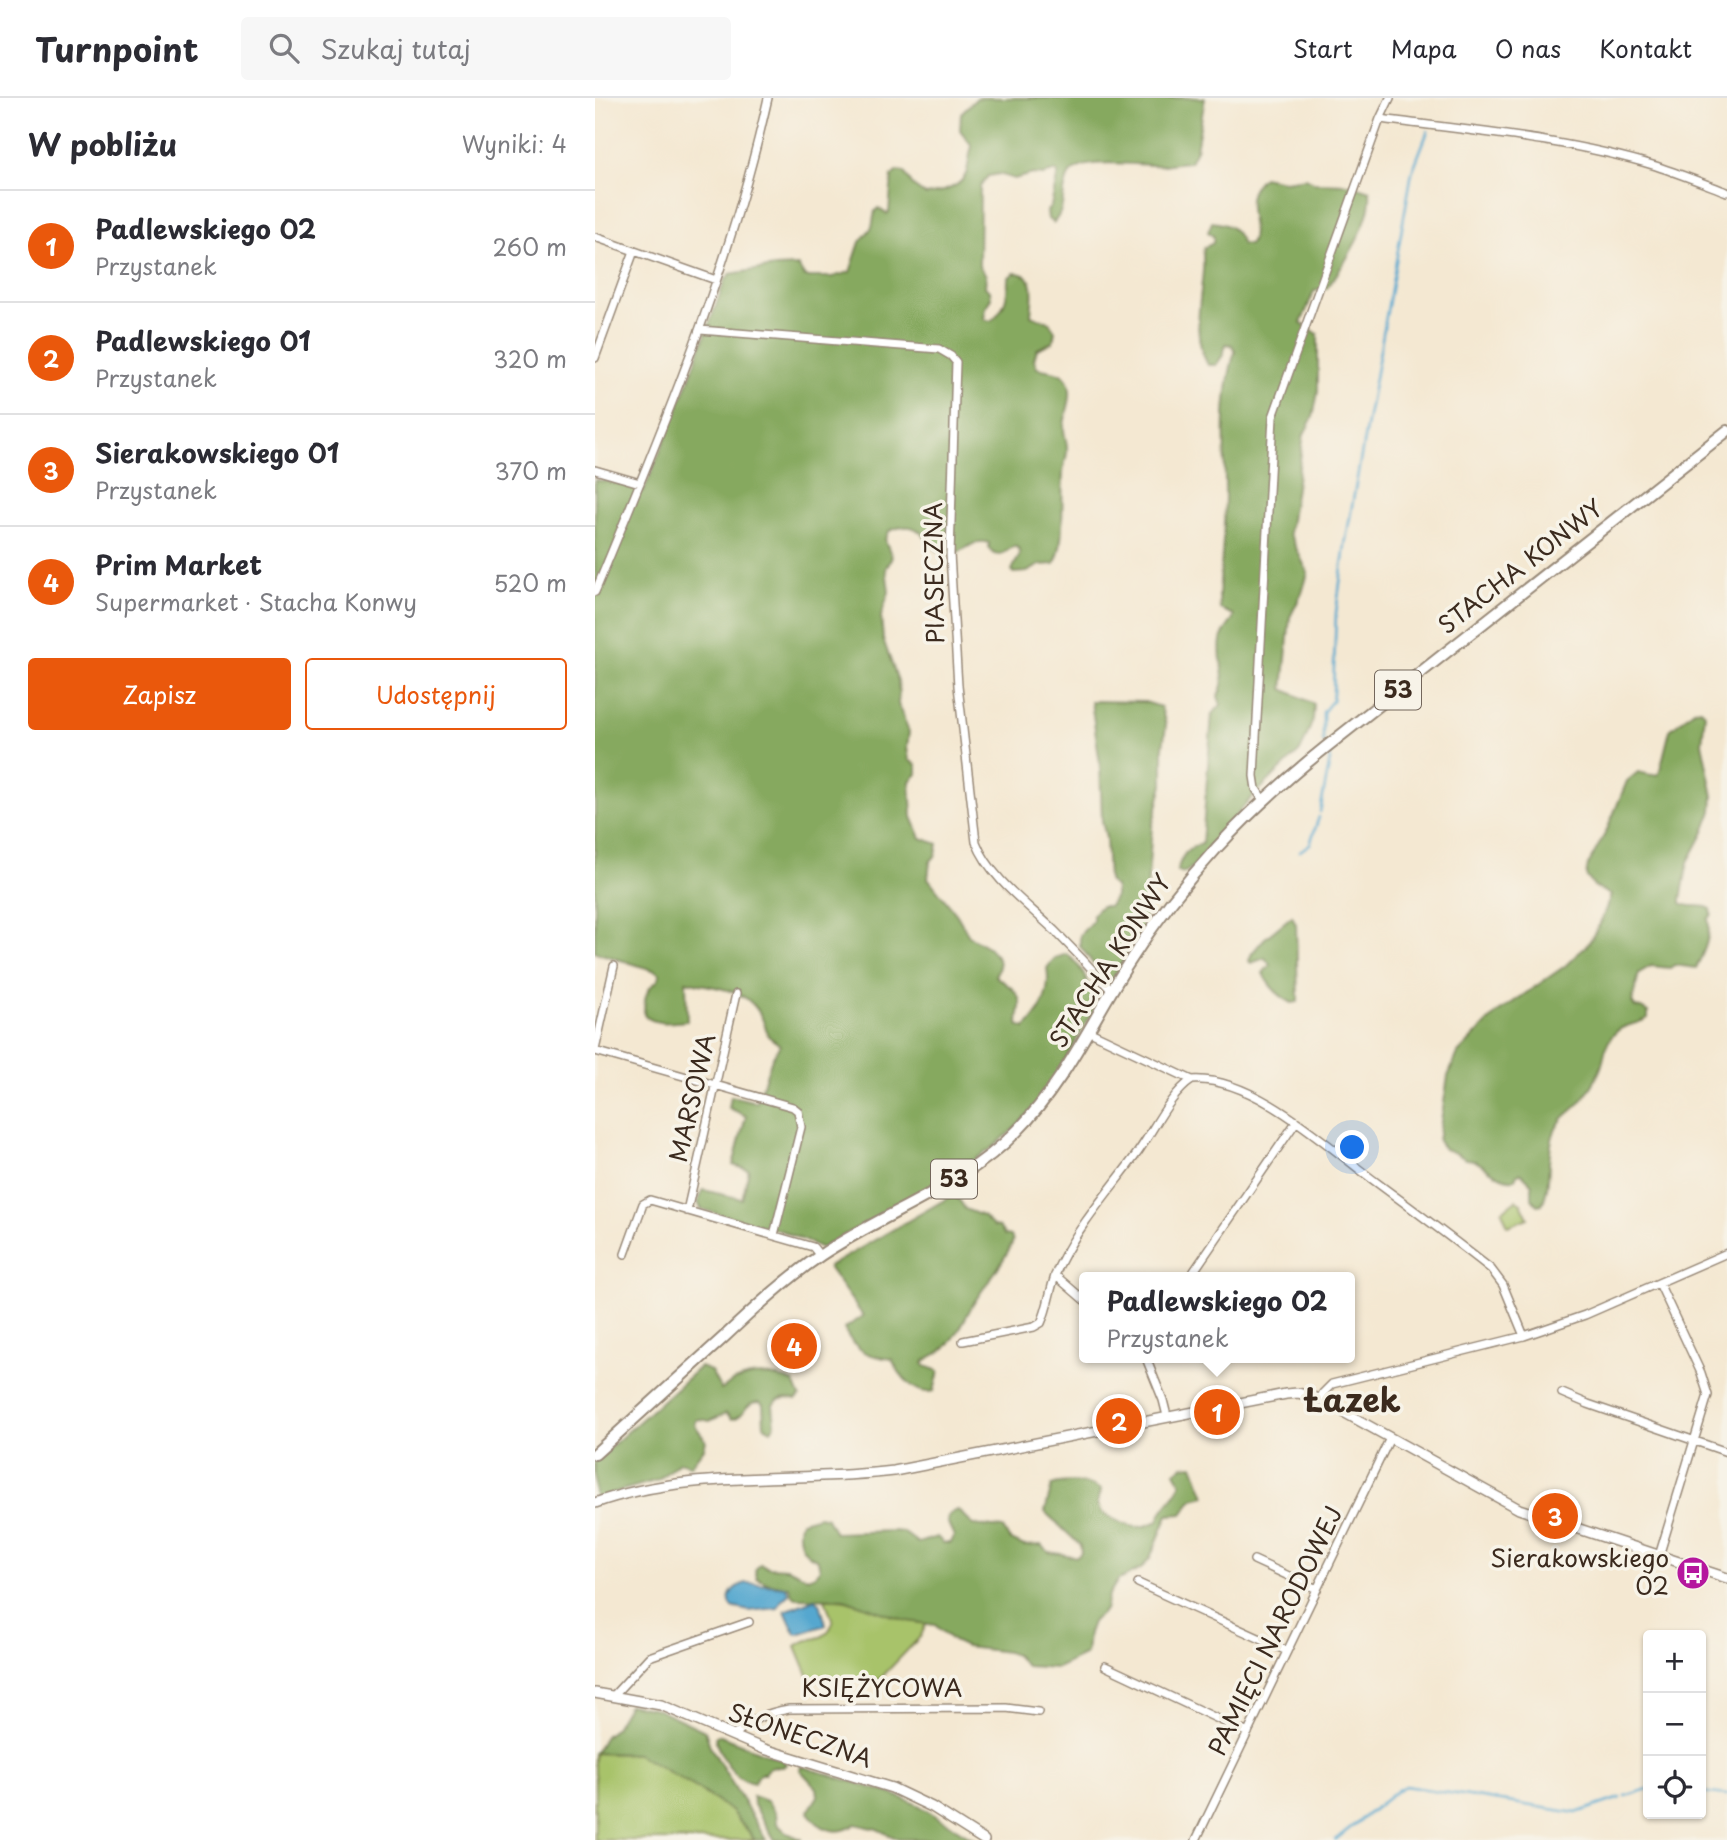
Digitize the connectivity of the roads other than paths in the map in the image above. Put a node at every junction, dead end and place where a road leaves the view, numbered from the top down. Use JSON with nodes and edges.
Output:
{"nodes":[{"id":1,"x":768,"y":98,"type":"edge"},
{"id":2,"x":1390,"y":98,"type":"edge"},
{"id":3,"x":1380,"y":119,"type":"junction"},
{"id":4,"x":1727,"y":192,"type":"edge"},
{"id":5,"x":595,"y":237,"type":"edge"},
{"id":6,"x":634,"y":251,"type":"junction"},
{"id":7,"x":716,"y":281,"type":"junction"},
{"id":8,"x":700,"y":330,"type":"junction"},
{"id":9,"x":595,"y":358,"type":"edge"},
{"id":10,"x":1727,"y":431,"type":"edge"},
{"id":11,"x":595,"y":470,"type":"edge"},
{"id":12,"x":640,"y":484,"type":"junction"},
{"id":13,"x":595,"y":592,"type":"edge"},
{"id":14,"x":1263,"y":800,"type":"junction"},
{"id":15,"x":614,"y":966,"type":"dead end"},
{"id":16,"x":1111,"y":990,"type":"junction"},
{"id":17,"x":736,"y":994,"type":"dead end"},
{"id":18,"x":1087,"y":1031,"type":"junction"},
{"id":19,"x":595,"y":1051,"type":"edge"},
{"id":20,"x":1192,"y":1080,"type":"junction"},
{"id":21,"x":716,"y":1085,"type":"junction"},
{"id":22,"x":1296,"y":1122,"type":"junction"},
{"id":23,"x":687,"y":1210,"type":"junction"},
{"id":24,"x":774,"y":1235,"type":"junction"},
{"id":25,"x":1727,"y":1253,"type":"edge"},
{"id":26,"x":625,"y":1254,"type":"dead end"},
{"id":27,"x":820,"y":1256,"type":"junction"},
{"id":28,"x":1193,"y":1272,"type":"edge"},
{"id":29,"x":1055,"y":1275,"type":"junction"},
{"id":30,"x":1658,"y":1283,"type":"junction"},
{"id":31,"x":1079,"y":1296,"type":"edge"},
{"id":32,"x":1524,"y":1336,"type":"junction"},
{"id":33,"x":963,"y":1341,"type":"dead end"},
{"id":34,"x":1148,"y":1363,"type":"edge"},
{"id":35,"x":1562,"y":1393,"type":"dead end"},
{"id":36,"x":1320,"y":1399,"type":"junction"},
{"id":37,"x":1167,"y":1416,"type":"junction"},
{"id":38,"x":1390,"y":1438,"type":"junction"},
{"id":39,"x":1695,"y":1441,"type":"junction"},
{"id":40,"x":1727,"y":1452,"type":"edge"},
{"id":41,"x":595,"y":1454,"type":"edge"},
{"id":42,"x":595,"y":1503,"type":"edge"},
{"id":43,"x":1658,"y":1556,"type":"junction"},
{"id":44,"x":1254,"y":1560,"type":"dead end"},
{"id":45,"x":1727,"y":1578,"type":"edge"},
{"id":46,"x":1138,"y":1583,"type":"dead end"},
{"id":47,"x":1317,"y":1589,"type":"junction"},
{"id":48,"x":749,"y":1622,"type":"dead end"},
{"id":49,"x":1287,"y":1651,"type":"junction"},
{"id":50,"x":1105,"y":1666,"type":"dead end"},
{"id":51,"x":595,"y":1693,"type":"edge"},
{"id":52,"x":613,"y":1696,"type":"junction"},
{"id":53,"x":1038,"y":1712,"type":"dead end"},
{"id":54,"x":1248,"y":1733,"type":"junction"},
{"id":55,"x":734,"y":1736,"type":"junction"},
{"id":56,"x":984,"y":1840,"type":"edge"},
{"id":57,"x":1196,"y":1840,"type":"edge"}],
"edges":[{"from":1,"to":7,"type":"street"},
{"from":2,"to":3,"type":"street"},
{"from":3,"to":4,"type":"street"},
{"from":3,"to":14,"type":"street"},
{"from":5,"to":6,"type":"street"},
{"from":6,"to":7,"type":"street"},
{"from":6,"to":9,"type":"street"},
{"from":7,"to":8,"type":"street"},
{"from":8,"to":12,"type":"street"},
{"from":8,"to":16,"type":"street","name":"PIASECZNA"},
{"from":10,"to":14,"type":"main road","name":"STACHA KONWY","number":"53"},
{"from":11,"to":12,"type":"street"},
{"from":12,"to":13,"type":"street"},
{"from":14,"to":16,"type":"main road","name":"STACHA KONWY","number":"53"},
{"from":15,"to":19,"type":"street"},
{"from":16,"to":18,"type":"main road","name":"STACHA KONWY","number":"53"},
{"from":17,"to":21,"type":"street","name":"MARSOWA"},
{"from":18,"to":20,"type":"street"},
{"from":18,"to":27,"type":"main road","name":"STACHA KONWY","number":"53"},
{"from":19,"to":21,"type":"street"},
{"from":20,"to":22,"type":"street"},
{"from":20,"to":29,"type":"street"},
{"from":21,"to":23,"type":"street","name":"MARSOWA"},
{"from":21,"to":24,"type":"street"},
{"from":22,"to":28,"type":"street"},
{"from":22,"to":32,"type":"street"},
{"from":23,"to":24,"type":"street"},
{"from":23,"to":26,"type":"street"},
{"from":24,"to":27,"type":"street"},
{"from":25,"to":30,"type":"street"},
{"from":27,"to":41,"type":"main road","name":"STACHA KONWY","number":"53"},
{"from":29,"to":31,"type":"street"},
{"from":29,"to":33,"type":"street"},
{"from":30,"to":32,"type":"street"},
{"from":30,"to":39,"type":"street"},
{"from":32,"to":36,"type":"street"},
{"from":34,"to":37,"type":"street"},
{"from":35,"to":39,"type":"street"},
{"from":36,"to":37,"type":"street"},
{"from":36,"to":38,"type":"street"},
{"from":37,"to":42,"type":"street"},
{"from":38,"to":43,"type":"street"},
{"from":38,"to":47,"type":"street","name":"PAMIĘCI NARODOWEJ"},
{"from":39,"to":40,"type":"street"},
{"from":39,"to":43,"type":"street"},
{"from":43,"to":45,"type":"street"},
{"from":44,"to":47,"type":"street"},
{"from":46,"to":49,"type":"street"},
{"from":47,"to":49,"type":"street","name":"PAMIĘCI NARODOWEJ"},
{"from":48,"to":52,"type":"street"},
{"from":49,"to":54,"type":"street","name":"PAMIĘCI NARODOWEJ"},
{"from":50,"to":54,"type":"street"},
{"from":51,"to":52,"type":"street","name":"SŁONECZNA"},
{"from":52,"to":55,"type":"street","name":"SŁONECZNA"},
{"from":53,"to":55,"type":"street","name":"KSIĘŻYCOWA"},
{"from":54,"to":57,"type":"street","name":"PAMIĘCI NARODOWEJ"},
{"from":55,"to":56,"type":"street","name":"SŁONECZNA"}]}
